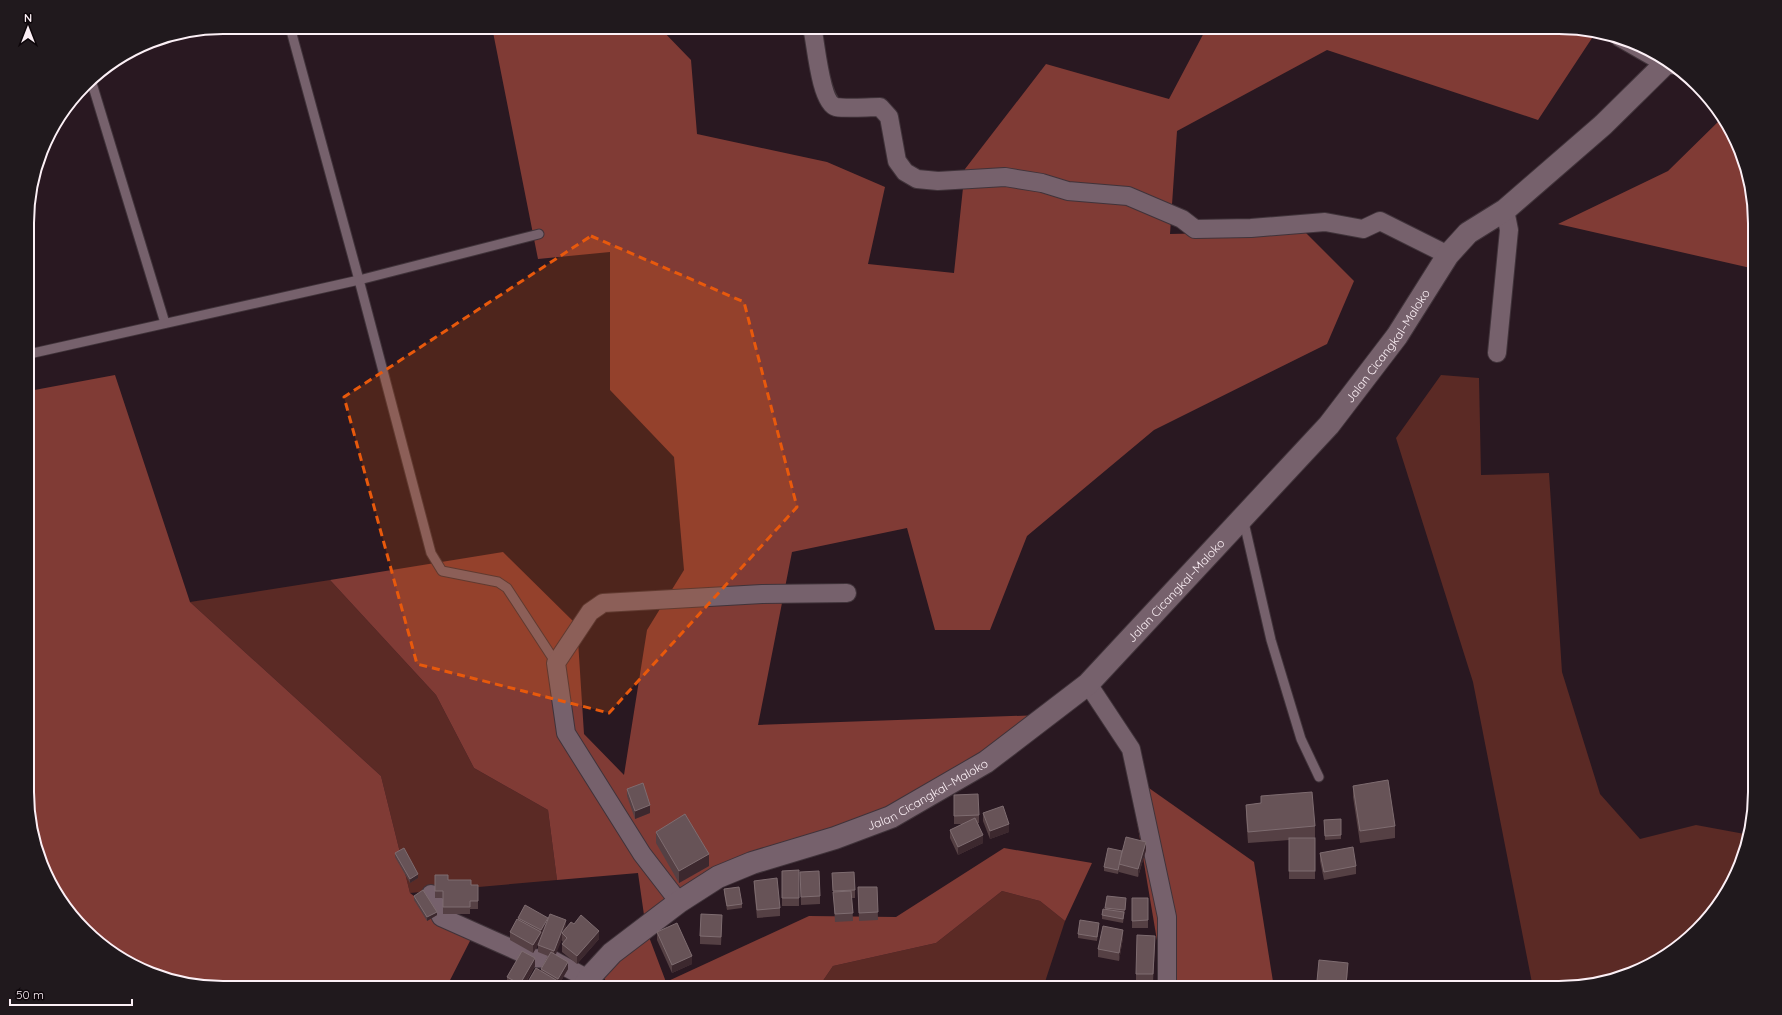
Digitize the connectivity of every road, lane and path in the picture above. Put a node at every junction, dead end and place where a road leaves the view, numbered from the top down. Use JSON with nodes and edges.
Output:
{"nodes":[{"id":1,"x":292,"y":34,"type":"edge"},
{"id":2,"x":813,"y":34,"type":"edge"},
{"id":3,"x":1665,"y":67,"type":"edge"},
{"id":4,"x":92,"y":87,"type":"edge"},
{"id":5,"x":1505,"y":210,"type":"junction"},
{"id":6,"x":539,"y":234,"type":"dead end"},
{"id":7,"x":1448,"y":255,"type":"junction"},
{"id":8,"x":359,"y":280,"type":"junction"},
{"id":9,"x":164,"y":323,"type":"junction"},
{"id":10,"x":34,"y":353,"type":"edge"},
{"id":11,"x":1497,"y":353,"type":"dead end"},
{"id":12,"x":1243,"y":517,"type":"junction"},
{"id":13,"x":847,"y":593,"type":"dead end"},
{"id":14,"x":556,"y":663,"type":"junction"},
{"id":15,"x":1088,"y":684,"type":"junction"},
{"id":16,"x":1319,"y":777,"type":"dead end"},
{"id":17,"x":430,"y":894,"type":"dead end"},
{"id":18,"x":679,"y":902,"type":"junction"},
{"id":19,"x":582,"y":981,"type":"edge"},
{"id":20,"x":589,"y":981,"type":"edge"},
{"id":21,"x":1167,"y":981,"type":"edge"}],
"edges":[{"from":1,"to":8,"type":"lane"},
{"from":2,"to":7,"type":"street"},
{"from":3,"to":5,"type":"street","name":"Jalan Cicangkal–Maloko"},
{"from":4,"to":9,"type":"lane"},
{"from":5,"to":7,"type":"street","name":"Jalan Cicangkal–Maloko"},
{"from":5,"to":11,"type":"street"},
{"from":6,"to":8,"type":"lane"},
{"from":7,"to":12,"type":"street","name":"Jalan Cicangkal–Maloko"},
{"from":8,"to":9,"type":"lane"},
{"from":8,"to":14,"type":"lane"},
{"from":9,"to":10,"type":"lane"},
{"from":12,"to":15,"type":"street","name":"Jalan Cicangkal–Maloko"},
{"from":12,"to":16,"type":"lane"},
{"from":13,"to":14,"type":"street"},
{"from":14,"to":18,"type":"street"},
{"from":15,"to":18,"type":"street","name":"Jalan Cicangkal–Maloko"},
{"from":15,"to":21,"type":"street"},
{"from":17,"to":19,"type":"street"},
{"from":18,"to":20,"type":"street","name":"Jalan Cicangkal–Maloko"}]}
